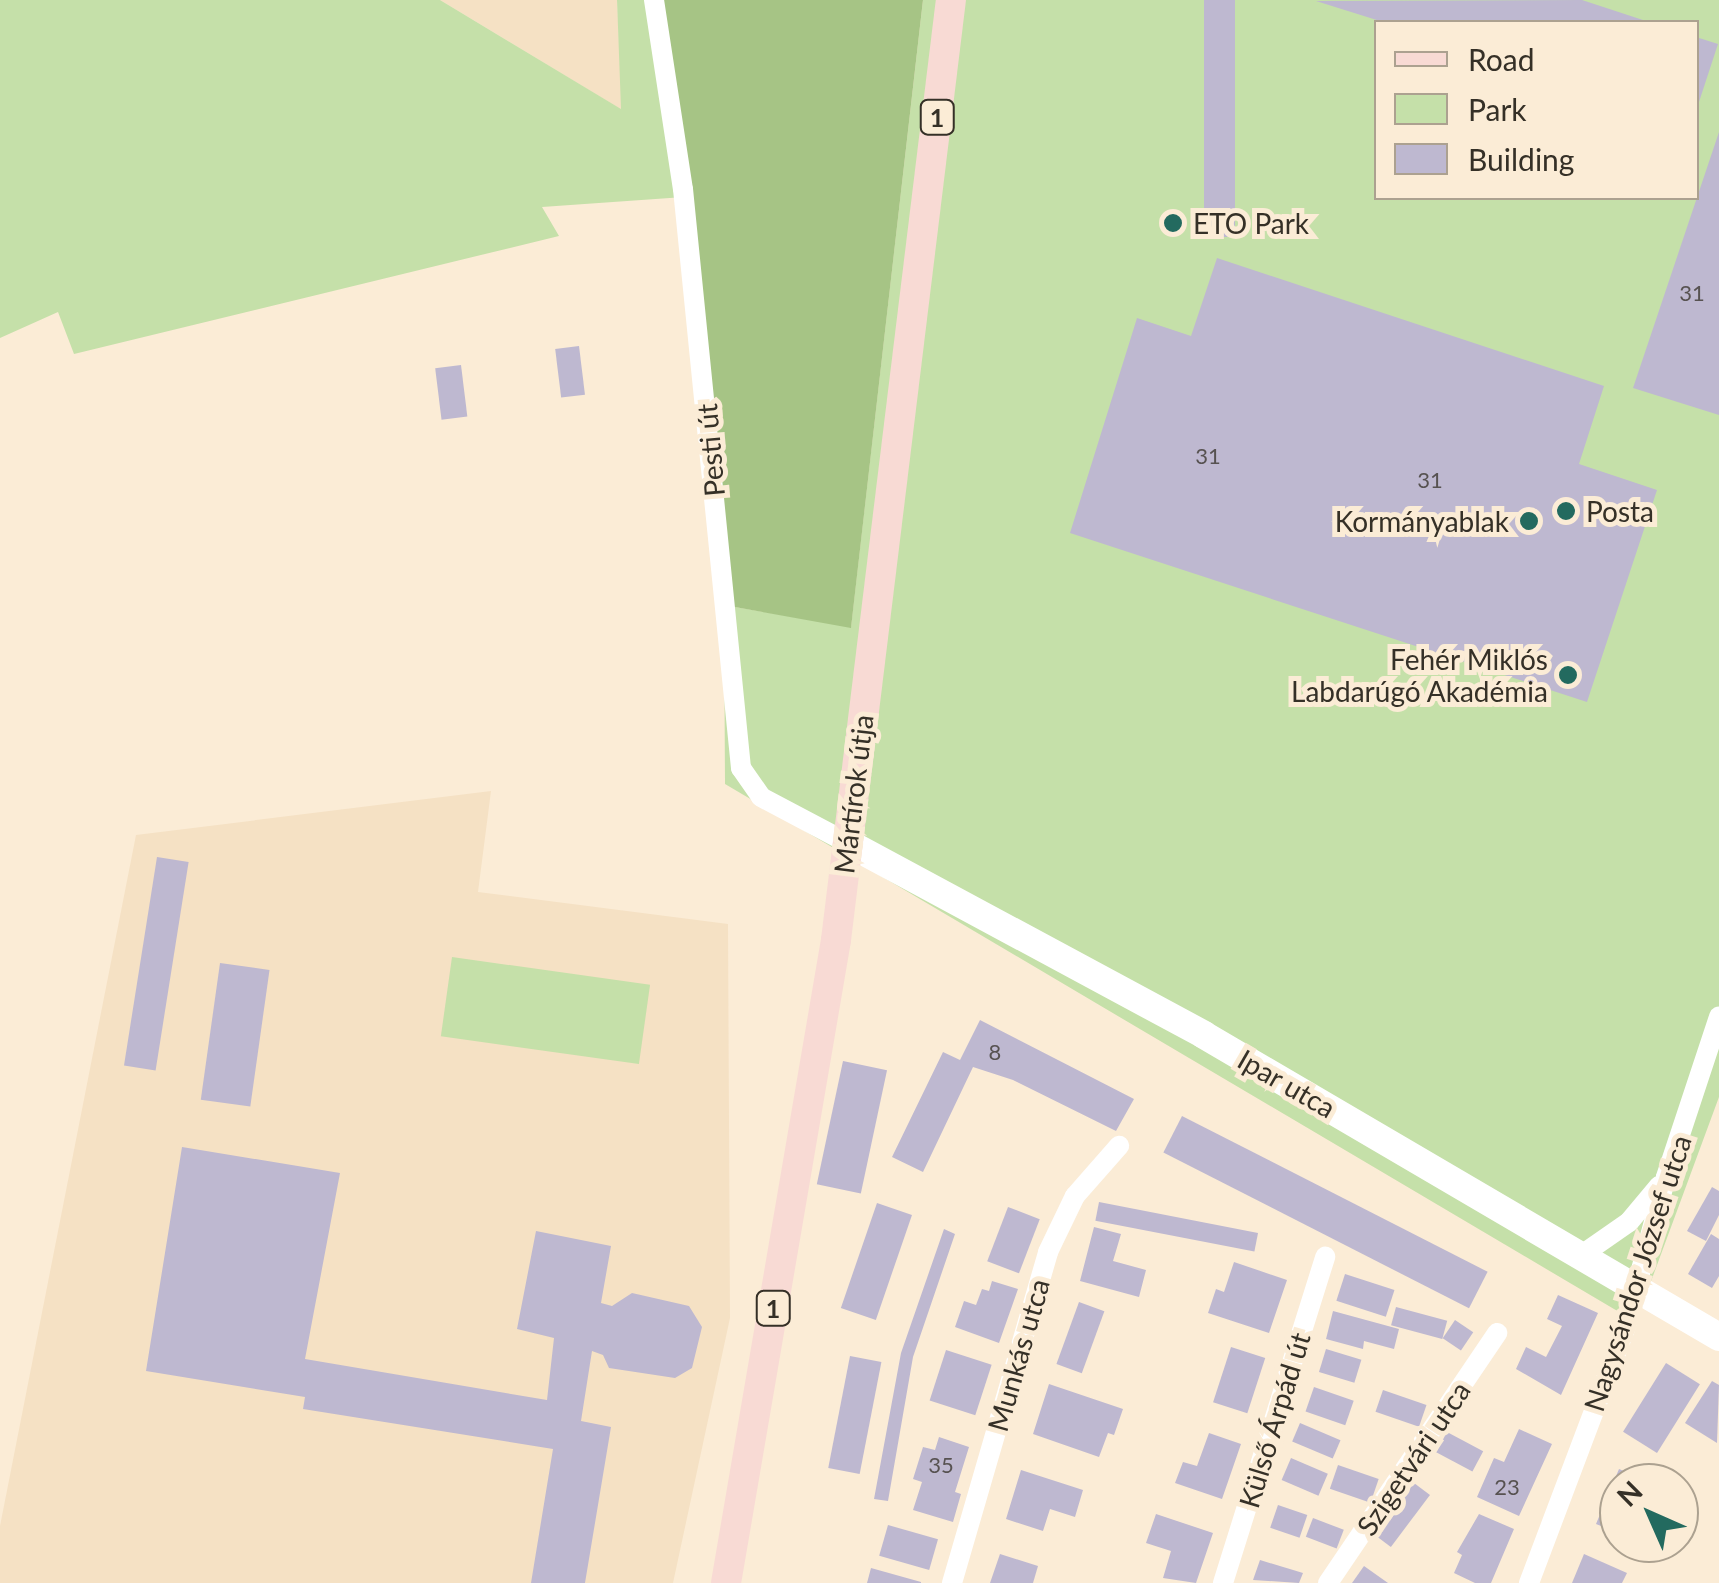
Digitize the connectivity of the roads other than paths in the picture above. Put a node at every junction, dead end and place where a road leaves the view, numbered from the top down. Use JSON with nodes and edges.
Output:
{"nodes":[{"id":1,"x":654,"y":0,"type":"edge"},
{"id":2,"x":951,"y":0,"type":"edge"},
{"id":3,"x":848,"y":843,"type":"junction"},
{"id":4,"x":1719,"y":1018,"type":"edge"},
{"id":5,"x":1119,"y":1146,"type":"dead end"},
{"id":6,"x":1666,"y":1177,"type":"junction"},
{"id":7,"x":1583,"y":1254,"type":"junction"},
{"id":8,"x":1325,"y":1258,"type":"dead end"},
{"id":9,"x":1634,"y":1286,"type":"junction"},
{"id":10,"x":1497,"y":1332,"type":"dead end"},
{"id":11,"x":1719,"y":1337,"type":"edge"},
{"id":12,"x":726,"y":1583,"type":"edge"},
{"id":13,"x":952,"y":1583,"type":"edge"},
{"id":14,"x":1223,"y":1583,"type":"edge"},
{"id":15,"x":1328,"y":1583,"type":"edge"},
{"id":16,"x":1529,"y":1583,"type":"edge"}],
"edges":[{"from":1,"to":3,"type":"street","name":"Pesti út"},
{"from":2,"to":3,"type":"main road","name":"Mártírok útja","number":"1"},
{"from":3,"to":7,"type":"street","name":"Ipar utca"},
{"from":3,"to":12,"type":"main road","name":"Mártírok útja","number":"1"},
{"from":4,"to":6,"type":"street","name":"Nagysándor József utca"},
{"from":5,"to":13,"type":"street","name":"Munkás utca"},
{"from":6,"to":7,"type":"street"},
{"from":6,"to":9,"type":"street","name":"Nagysándor József utca"},
{"from":7,"to":9,"type":"street","name":"Ipar utca"},
{"from":8,"to":14,"type":"street","name":"Külső Árpád út"},
{"from":9,"to":11,"type":"street","name":"Ipar utca"},
{"from":9,"to":16,"type":"street","name":"Nagysándor József utca"},
{"from":10,"to":15,"type":"street","name":"Szigetvári utca"}]}
